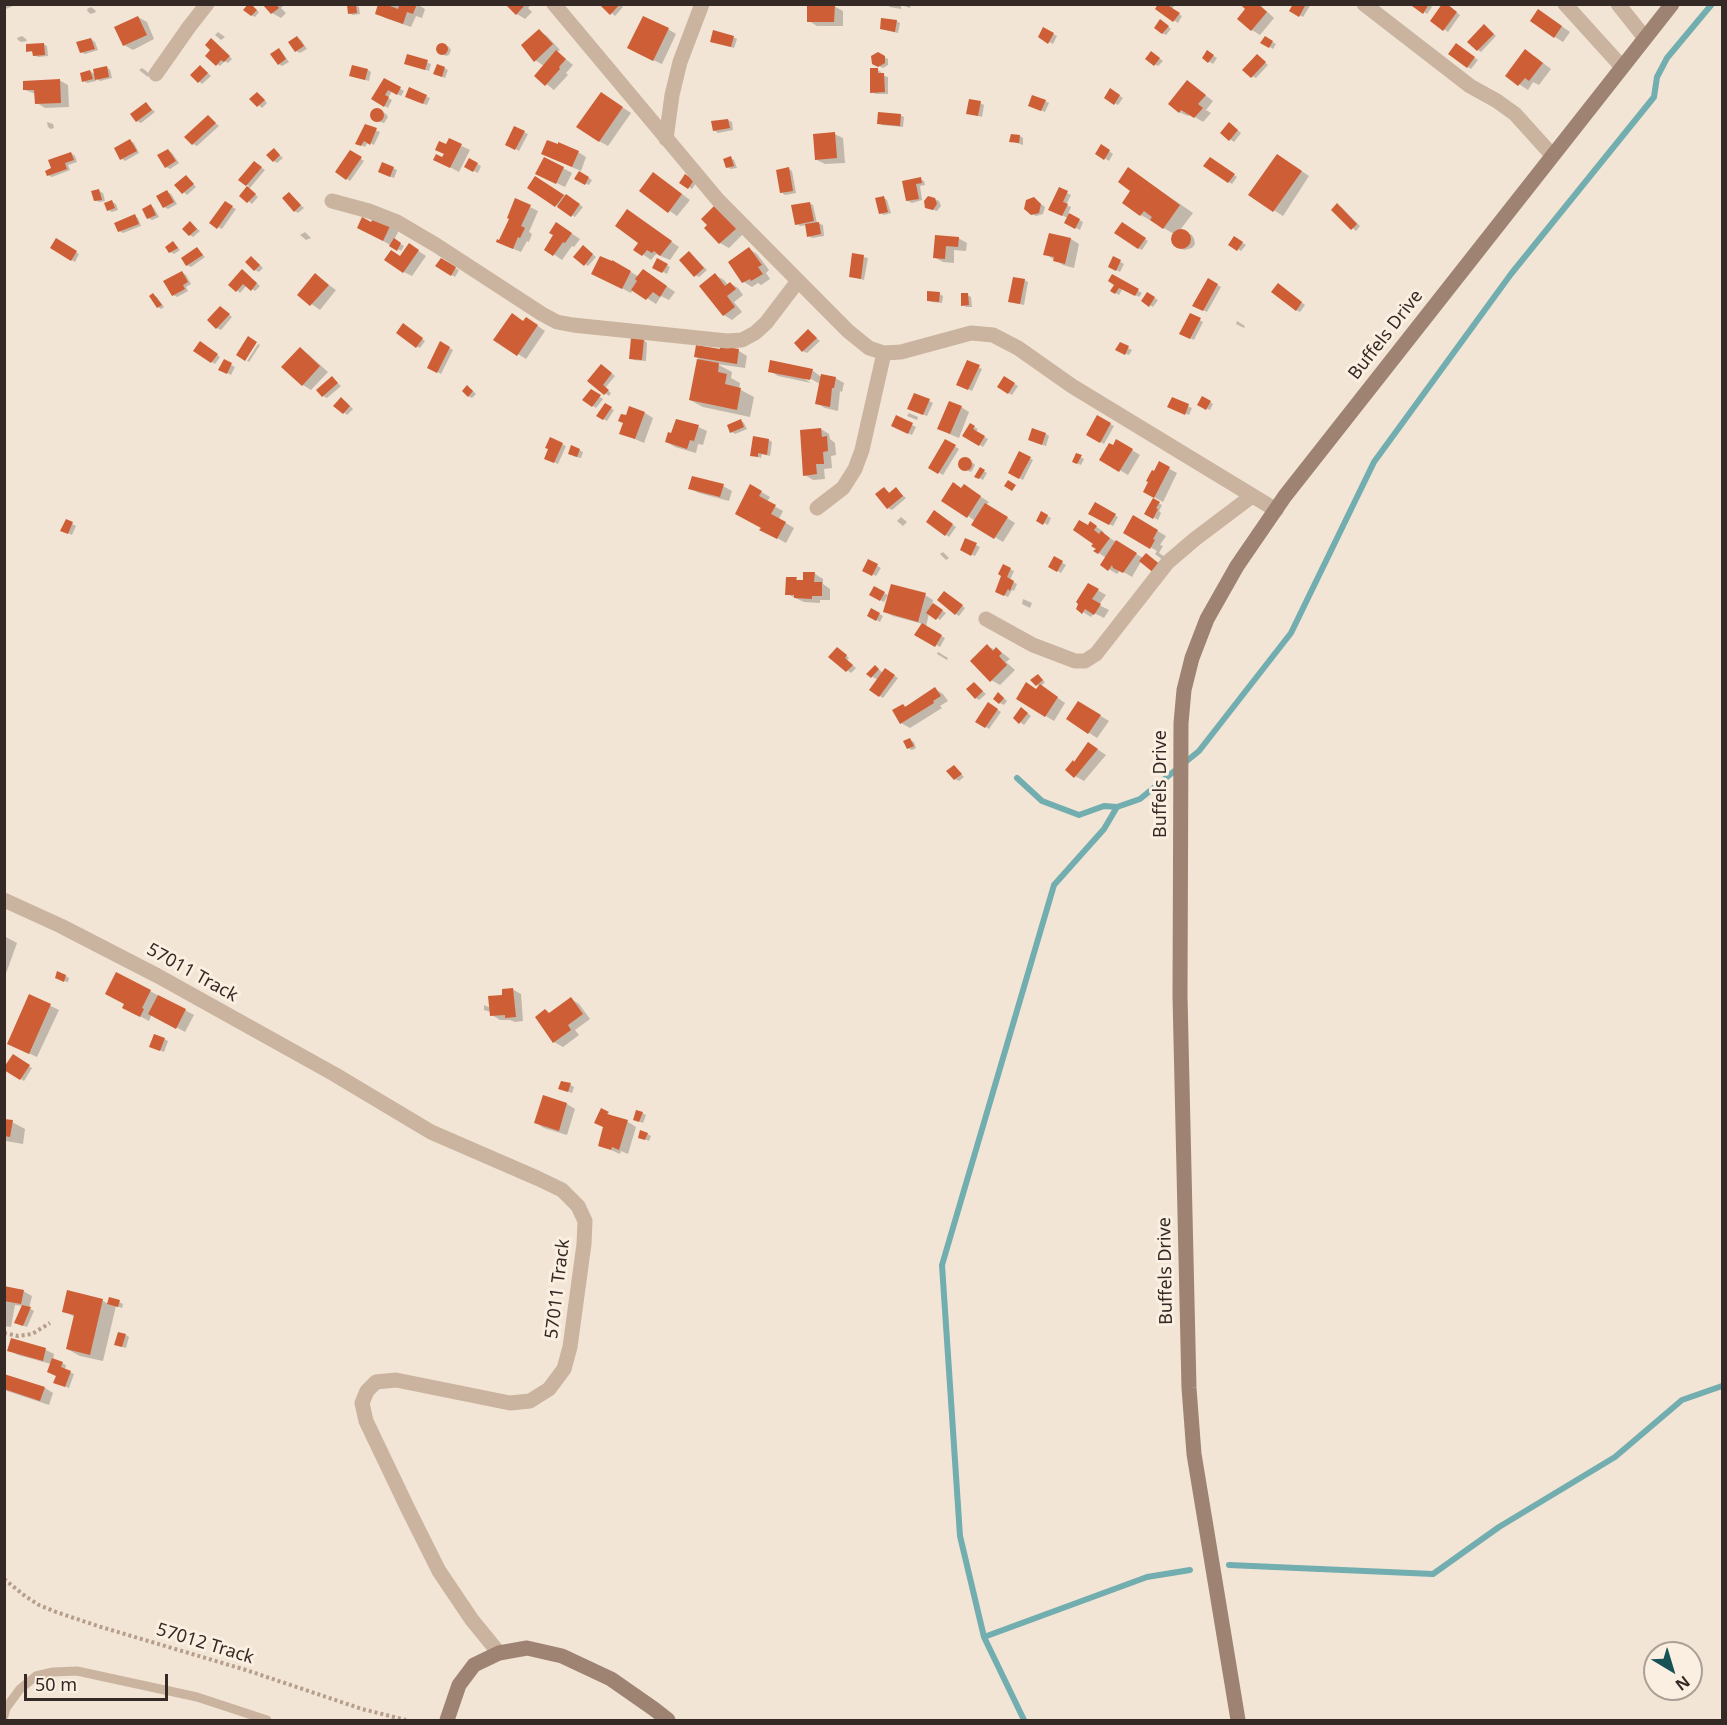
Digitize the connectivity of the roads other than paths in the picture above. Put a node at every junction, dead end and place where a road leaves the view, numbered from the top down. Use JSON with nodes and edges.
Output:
{"nodes":[{"id":1,"x":207,"y":4,"type":"edge"},
{"id":2,"x":554,"y":4,"type":"edge"},
{"id":3,"x":702,"y":4,"type":"edge"},
{"id":4,"x":1364,"y":4,"type":"edge"},
{"id":5,"x":1565,"y":4,"type":"edge"},
{"id":6,"x":1618,"y":4,"type":"edge"},
{"id":7,"x":1672,"y":4,"type":"edge"},
{"id":8,"x":1645,"y":38,"type":"junction"},
{"id":9,"x":1622,"y":67,"type":"junction"},
{"id":10,"x":156,"y":74,"type":"dead end"},
{"id":11,"x":666,"y":139,"type":"junction"},
{"id":12,"x":1552,"y":155,"type":"junction"},
{"id":13,"x":332,"y":201,"type":"dead end"},
{"id":14,"x":798,"y":281,"type":"junction"},
{"id":15,"x":885,"y":353,"type":"junction"},
{"id":16,"x":1252,"y":496,"type":"junction"},
{"id":17,"x":817,"y":508,"type":"dead end"},
{"id":18,"x":1276,"y":510,"type":"junction"},
{"id":19,"x":986,"y":619,"type":"dead end"},
{"id":20,"x":4,"y":900,"type":"edge"},
{"id":21,"x":499,"y":1653,"type":"junction"},
{"id":22,"x":4,"y":1716,"type":"edge"},
{"id":23,"x":267,"y":1720,"type":"edge"},
{"id":24,"x":447,"y":1720,"type":"edge"},
{"id":25,"x":668,"y":1720,"type":"edge"},
{"id":26,"x":1238,"y":1720,"type":"edge"}],
"edges":[{"from":1,"to":10,"type":"street"},
{"from":2,"to":11,"type":"street"},
{"from":3,"to":11,"type":"street"},
{"from":4,"to":12,"type":"street"},
{"from":5,"to":9,"type":"street"},
{"from":6,"to":8,"type":"street"},
{"from":7,"to":8,"type":"street","name":"Buffels Drive"},
{"from":8,"to":9,"type":"street","name":"Buffels Drive"},
{"from":9,"to":12,"type":"street","name":"Buffels Drive"},
{"from":11,"to":14,"type":"street"},
{"from":12,"to":18,"type":"street","name":"Buffels Drive"},
{"from":13,"to":14,"type":"street"},
{"from":14,"to":15,"type":"street"},
{"from":15,"to":16,"type":"street"},
{"from":15,"to":17,"type":"street"},
{"from":16,"to":18,"type":"street"},
{"from":16,"to":19,"type":"street"},
{"from":18,"to":26,"type":"street","name":"Buffels Drive"},
{"from":20,"to":21,"type":"street","name":"57011 Track"},
{"from":21,"to":24,"type":"street"},
{"from":21,"to":25,"type":"street"},
{"from":22,"to":23,"type":"lane"}]}
